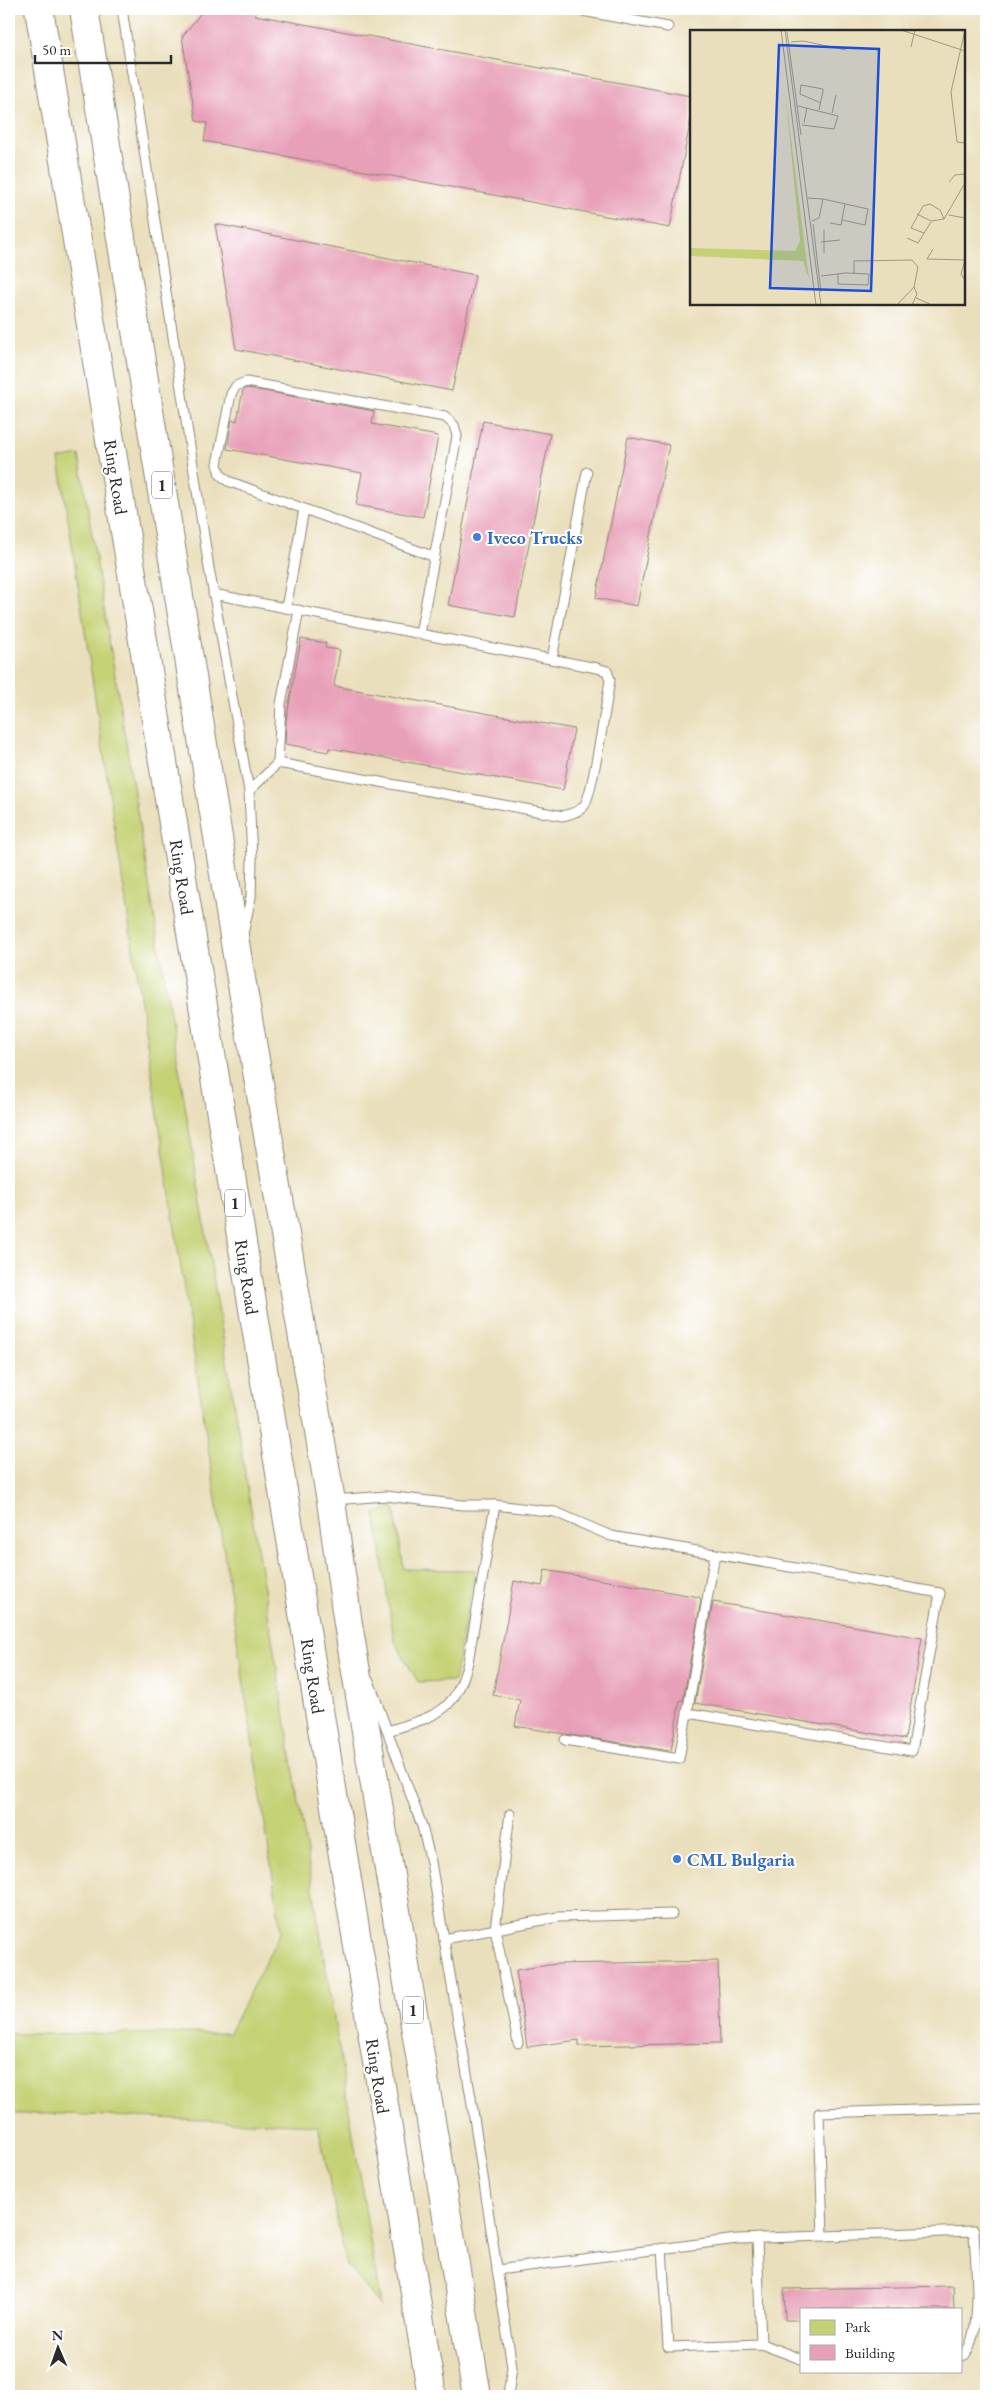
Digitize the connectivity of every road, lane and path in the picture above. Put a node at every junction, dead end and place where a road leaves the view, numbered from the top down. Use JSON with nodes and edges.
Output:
{"nodes":[{"id":1,"x":39,"y":9,"type":"edge"},
{"id":2,"x":84,"y":9,"type":"edge"},
{"id":3,"x":122,"y":9,"type":"edge"},
{"id":4,"x":572,"y":9,"type":"edge"},
{"id":5,"x":668,"y":27,"type":"dead end"},
{"id":6,"x":16,"y":110,"type":"dead end"},
{"id":7,"x":9,"y":117,"type":"edge"},
{"id":8,"x":587,"y":472,"type":"dead end"},
{"id":9,"x":304,"y":509,"type":"junction"},
{"id":10,"x":435,"y":557,"type":"junction"},
{"id":11,"x":213,"y":594,"type":"junction"},
{"id":12,"x":286,"y":608,"type":"junction"},
{"id":13,"x":299,"y":610,"type":"junction"},
{"id":14,"x":420,"y":634,"type":"junction"},
{"id":15,"x":552,"y":659,"type":"junction"},
{"id":16,"x":278,"y":764,"type":"junction"},
{"id":17,"x":249,"y":790,"type":"junction"},
{"id":18,"x":238,"y":961,"type":"junction"},
{"id":19,"x":331,"y":1501,"type":"junction"},
{"id":20,"x":495,"y":1504,"type":"junction"},
{"id":21,"x":716,"y":1554,"type":"junction"},
{"id":22,"x":348,"y":1624,"type":"junction"},
{"id":23,"x":688,"y":1713,"type":"junction"},
{"id":24,"x":388,"y":1731,"type":"junction"},
{"id":25,"x":565,"y":1740,"type":"dead end"},
{"id":26,"x":510,"y":1814,"type":"dead end"},
{"id":27,"x":672,"y":1914,"type":"dead end"},
{"id":28,"x":496,"y":1928,"type":"junction"},
{"id":29,"x":444,"y":1939,"type":"junction"},
{"id":30,"x":518,"y":2043,"type":"dead end"},
{"id":31,"x":986,"y":2108,"type":"edge"},
{"id":32,"x":823,"y":2236,"type":"junction"},
{"id":33,"x":757,"y":2238,"type":"junction"},
{"id":34,"x":662,"y":2248,"type":"junction"},
{"id":35,"x":497,"y":2270,"type":"junction"},
{"id":36,"x":761,"y":2344,"type":"junction"},
{"id":37,"x":962,"y":2356,"type":"edge"},
{"id":38,"x":800,"y":2358,"type":"edge"},
{"id":39,"x":432,"y":2396,"type":"edge"},
{"id":40,"x":477,"y":2396,"type":"edge"},
{"id":41,"x":508,"y":2396,"type":"edge"}],
"edges":[{"from":1,"to":39,"type":"highway","name":"Ring Road","number":"1"},
{"from":2,"to":18,"type":"highway","number":"1"},
{"from":3,"to":11,"type":"lane"},
{"from":4,"to":5,"type":"lane"},
{"from":6,"to":7,"type":"path"},
{"from":8,"to":15,"type":"lane"},
{"from":9,"to":10,"type":"lane"},
{"from":9,"to":10,"type":"lane"},
{"from":9,"to":12,"type":"lane"},
{"from":10,"to":14,"type":"lane"},
{"from":11,"to":12,"type":"lane"},
{"from":11,"to":17,"type":"lane"},
{"from":12,"to":13,"type":"lane"},
{"from":13,"to":14,"type":"lane"},
{"from":13,"to":16,"type":"lane"},
{"from":14,"to":15,"type":"lane"},
{"from":15,"to":16,"type":"lane"},
{"from":16,"to":17,"type":"lane"},
{"from":17,"to":18,"type":"lane"},
{"from":18,"to":19,"type":"highway","number":"1"},
{"from":19,"to":20,"type":"lane"},
{"from":19,"to":22,"type":"highway","number":"1"},
{"from":20,"to":21,"type":"lane"},
{"from":20,"to":24,"type":"lane"},
{"from":21,"to":23,"type":"lane"},
{"from":21,"to":23,"type":"lane"},
{"from":22,"to":24,"type":"lane"},
{"from":22,"to":40,"type":"highway","number":"1"},
{"from":23,"to":25,"type":"lane"},
{"from":24,"to":29,"type":"lane"},
{"from":26,"to":28,"type":"lane"},
{"from":27,"to":28,"type":"lane"},
{"from":28,"to":29,"type":"lane"},
{"from":28,"to":30,"type":"lane"},
{"from":29,"to":35,"type":"lane"},
{"from":31,"to":32,"type":"lane"},
{"from":32,"to":33,"type":"lane"},
{"from":32,"to":37,"type":"lane"},
{"from":33,"to":34,"type":"lane"},
{"from":33,"to":36,"type":"lane"},
{"from":34,"to":35,"type":"lane"},
{"from":34,"to":36,"type":"lane"},
{"from":35,"to":41,"type":"lane"},
{"from":36,"to":38,"type":"lane"}]}
